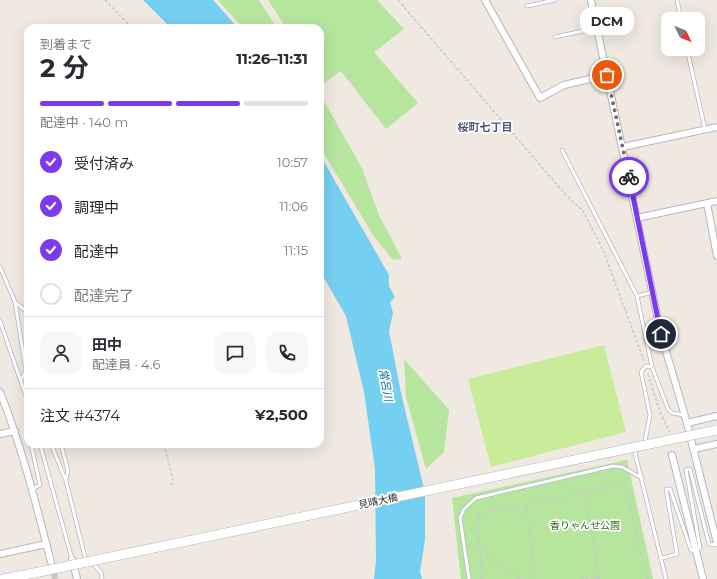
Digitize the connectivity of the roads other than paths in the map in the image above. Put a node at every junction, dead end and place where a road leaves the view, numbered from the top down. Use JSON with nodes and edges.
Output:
{"nodes":[{"id":1,"x":485,"y":0,"type":"edge"},
{"id":2,"x":555,"y":0,"type":"edge"},
{"id":3,"x":592,"y":0,"type":"edge"},
{"id":4,"x":677,"y":0,"type":"edge"},
{"id":5,"x":527,"y":6,"type":"dead end"},
{"id":6,"x":680,"y":12,"type":"edge"},
{"id":7,"x":597,"y":28,"type":"junction"},
{"id":8,"x":555,"y":37,"type":"dead end"},
{"id":9,"x":689,"y":56,"type":"edge"},
{"id":10,"x":607,"y":75,"type":"junction"},
{"id":11,"x":717,"y":127,"type":"edge"},
{"id":12,"x":705,"y":129,"type":"junction"},
{"id":13,"x":623,"y":147,"type":"junction"},
{"id":14,"x":562,"y":150,"type":"dead end"},
{"id":15,"x":717,"y":201,"type":"edge"},
{"id":16,"x":707,"y":203,"type":"junction"},
{"id":17,"x":637,"y":218,"type":"junction"},
{"id":18,"x":717,"y":256,"type":"edge"},
{"id":19,"x":0,"y":267,"type":"edge"},
{"id":20,"x":653,"y":292,"type":"junction"},
{"id":21,"x":637,"y":296,"type":"junction"},
{"id":22,"x":16,"y":302,"type":"junction"},
{"id":23,"x":24,"y":309,"type":"edge"},
{"id":24,"x":0,"y":321,"type":"edge"},
{"id":25,"x":24,"y":357,"type":"edge"},
{"id":26,"x":652,"y":367,"type":"junction"},
{"id":27,"x":24,"y":375,"type":"edge"},
{"id":28,"x":21,"y":380,"type":"junction"},
{"id":29,"x":24,"y":389,"type":"edge"},
{"id":30,"x":0,"y":392,"type":"edge"},
{"id":31,"x":686,"y":416,"type":"junction"},
{"id":32,"x":717,"y":416,"type":"edge"},
{"id":33,"x":687,"y":423,"type":"junction"},
{"id":34,"x":717,"y":430,"type":"edge"},
{"id":35,"x":15,"y":431,"type":"junction"},
{"id":36,"x":0,"y":434,"type":"edge"},
{"id":37,"x":717,"y":444,"type":"edge"},
{"id":38,"x":32,"y":448,"type":"edge"},
{"id":39,"x":41,"y":448,"type":"edge"},
{"id":40,"x":53,"y":448,"type":"edge"},
{"id":41,"x":62,"y":448,"type":"edge"},
{"id":42,"x":694,"y":449,"type":"junction"},
{"id":43,"x":672,"y":455,"type":"dead end"},
{"id":44,"x":642,"y":478,"type":"junction"},
{"id":45,"x":66,"y":481,"type":"junction"},
{"id":46,"x":33,"y":489,"type":"junction"},
{"id":47,"x":716,"y":530,"type":"edge"},
{"id":48,"x":46,"y":544,"type":"junction"},
{"id":49,"x":717,"y":544,"type":"edge"},
{"id":50,"x":696,"y":551,"type":"junction"},
{"id":51,"x":0,"y":554,"type":"edge"},
{"id":52,"x":662,"y":558,"type":"junction"},
{"id":53,"x":72,"y":559,"type":"joint"},
{"id":54,"x":51,"y":562,"type":"tunnel mouth"},
{"id":55,"x":3,"y":579,"type":"edge"},
{"id":56,"x":77,"y":579,"type":"edge"},
{"id":57,"x":102,"y":579,"type":"edge"},
{"id":58,"x":470,"y":579,"type":"edge"},
{"id":59,"x":666,"y":579,"type":"edge"},
{"id":60,"x":703,"y":579,"type":"edge"}],
"edges":[{"from":1,"to":10,"type":"street"},
{"from":2,"to":5,"type":"lane"},
{"from":3,"to":7,"type":"street"},
{"from":4,"to":6,"type":"lane"},
{"from":7,"to":8,"type":"lane"},
{"from":7,"to":10,"type":"street"},
{"from":9,"to":12,"type":"lane"},
{"from":10,"to":13,"type":"street"},
{"from":11,"to":12,"type":"street"},
{"from":12,"to":13,"type":"street"},
{"from":13,"to":17,"type":"street"},
{"from":14,"to":21,"type":"lane"},
{"from":15,"to":16,"type":"street"},
{"from":16,"to":17,"type":"street"},
{"from":16,"to":18,"type":"street"},
{"from":17,"to":20,"type":"street"},
{"from":19,"to":22,"type":"lane"},
{"from":20,"to":21,"type":"lane"},
{"from":20,"to":31,"type":"street"},
{"from":21,"to":26,"type":"lane"},
{"from":22,"to":23,"type":"lane"},
{"from":22,"to":25,"type":"lane"},
{"from":24,"to":28,"type":"lane"},
{"from":26,"to":31,"type":"lane"},
{"from":26,"to":44,"type":"lane"},
{"from":27,"to":28,"type":"lane"},
{"from":28,"to":29,"type":"lane"},
{"from":30,"to":35,"type":"street"},
{"from":31,"to":33,"type":"street"},
{"from":32,"to":33,"type":"street"},
{"from":33,"to":42,"type":"street"},
{"from":34,"to":55,"type":"main road","name":"見晴大橋","bridge":true},
{"from":35,"to":36,"type":"street"},
{"from":35,"to":46,"type":"street"},
{"from":37,"to":42,"type":"street"},
{"from":38,"to":46,"type":"lane"},
{"from":39,"to":53,"type":"lane"},
{"from":40,"to":45,"type":"lane"},
{"from":41,"to":45,"type":"lane"},
{"from":42,"to":47,"type":"street"},
{"from":43,"to":50,"type":"street"},
{"from":44,"to":52,"type":"lane"},
{"from":44,"to":58,"type":"lane"},
{"from":45,"to":57,"type":"lane"},
{"from":46,"to":48,"type":"street"},
{"from":47,"to":49,"type":"street"},
{"from":48,"to":51,"type":"street"},
{"from":48,"to":54,"type":"street"},
{"from":49,"to":50,"type":"lane"},
{"from":50,"to":52,"type":"lane"},
{"from":50,"to":60,"type":"street"},
{"from":52,"to":59,"type":"lane"},
{"from":53,"to":56,"type":"street"}]}
